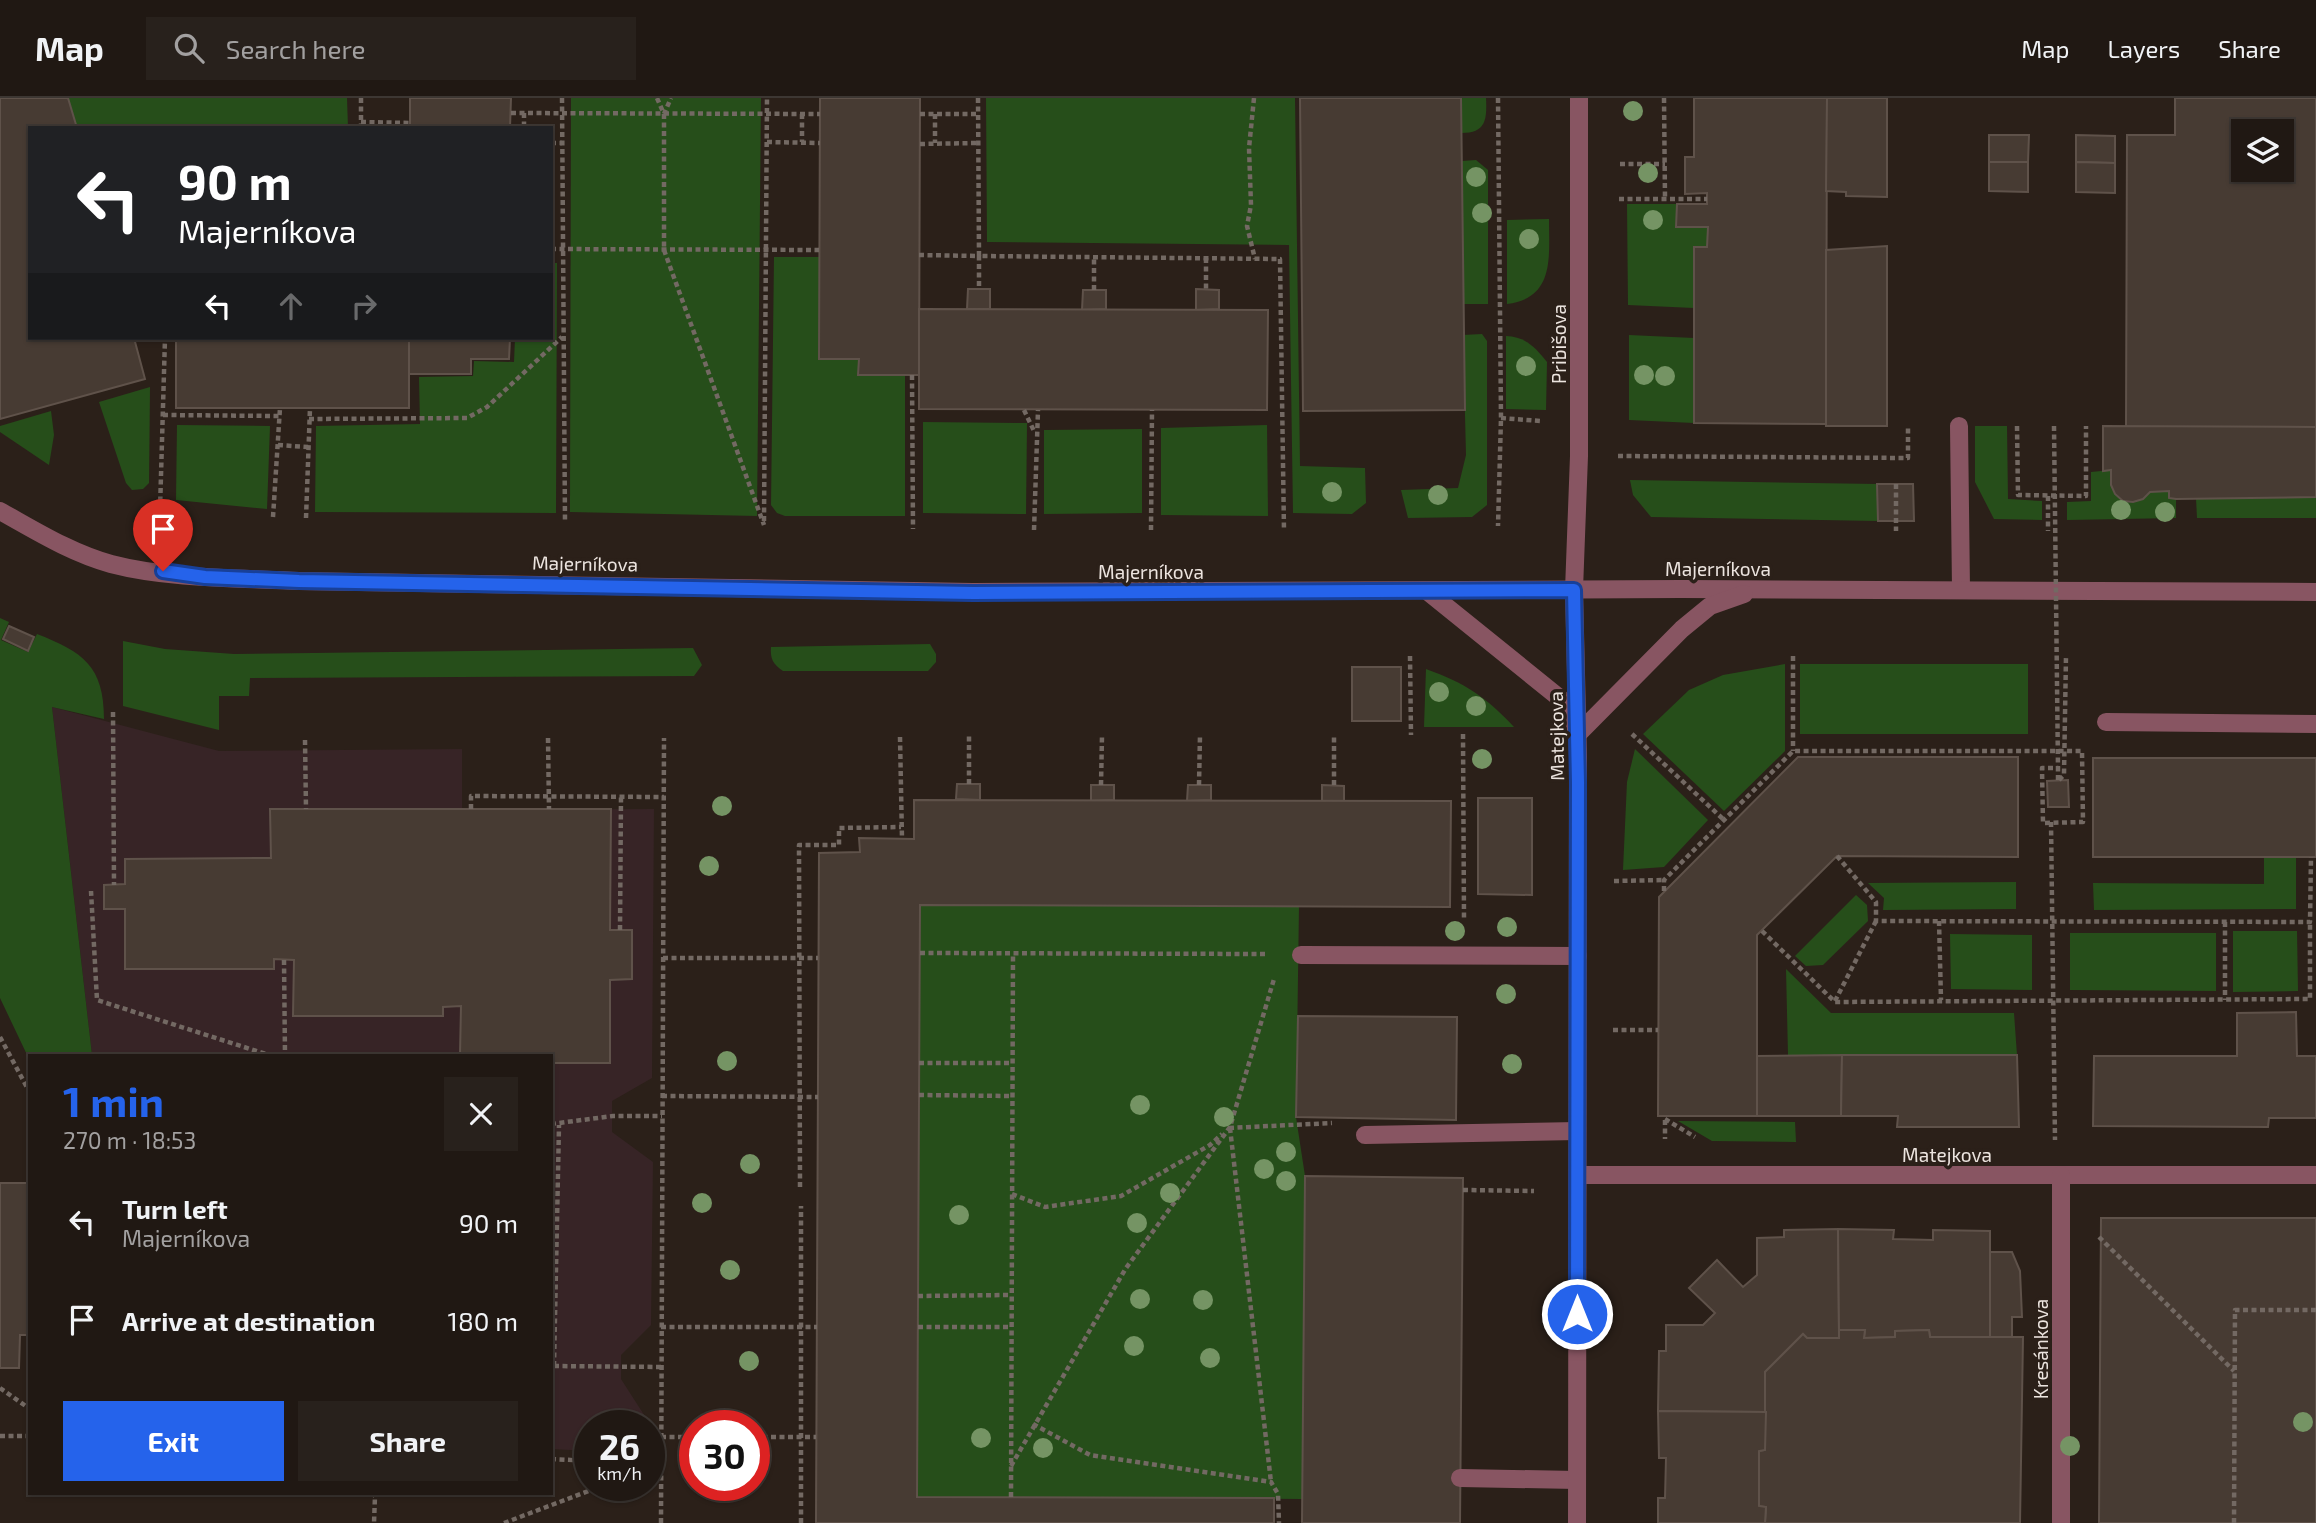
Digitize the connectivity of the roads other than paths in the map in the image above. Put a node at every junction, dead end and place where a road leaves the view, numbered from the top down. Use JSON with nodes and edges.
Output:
{"nodes":[{"id":1,"x":1579,"y":98,"type":"edge"},
{"id":2,"x":1959,"y":426,"type":"dead end"},
{"id":3,"x":0,"y":511,"type":"edge"},
{"id":4,"x":1756,"y":589,"type":"junction"},
{"id":5,"x":1961,"y":589,"type":"junction"},
{"id":6,"x":1574,"y":590,"type":"junction"},
{"id":7,"x":1427,"y":591,"type":"junction"},
{"id":8,"x":2316,"y":592,"type":"edge"},
{"id":9,"x":2106,"y":722,"type":"dead end"},
{"id":10,"x":2316,"y":724,"type":"edge"},
{"id":11,"x":1578,"y":734,"type":"junction"},
{"id":12,"x":1301,"y":955,"type":"road end"},
{"id":13,"x":1578,"y":956,"type":"junction"},
{"id":14,"x":1577,"y":1130,"type":"junction"},
{"id":15,"x":1365,"y":1135,"type":"road end"},
{"id":16,"x":1578,"y":1175,"type":"junction"},
{"id":17,"x":2062,"y":1175,"type":"junction"},
{"id":18,"x":2316,"y":1175,"type":"edge"},
{"id":19,"x":1460,"y":1478,"type":"dead end"},
{"id":20,"x":1577,"y":1480,"type":"junction"},
{"id":21,"x":1577,"y":1523,"type":"edge"},
{"id":22,"x":2061,"y":1523,"type":"edge"}],
"edges":[{"from":1,"to":6,"type":"street","name":"Pribišova"},
{"from":2,"to":5,"type":"street"},
{"from":3,"to":7,"type":"street","name":"Majerníkova"},
{"from":4,"to":5,"type":"street","name":"Majerníkova"},
{"from":4,"to":6,"type":"street","name":"Majerníkova"},
{"from":4,"to":11,"type":"street"},
{"from":5,"to":8,"type":"street","name":"Majerníkova"},
{"from":6,"to":7,"type":"street","name":"Majerníkova"},
{"from":6,"to":11,"type":"street","name":"Matejkova"},
{"from":7,"to":11,"type":"street"},
{"from":9,"to":10,"type":"street"},
{"from":11,"to":13,"type":"street","name":"Matejkova"},
{"from":12,"to":13,"type":"street"},
{"from":13,"to":14,"type":"street","name":"Matejkova"},
{"from":14,"to":15,"type":"street"},
{"from":14,"to":16,"type":"street","name":"Matejkova"},
{"from":16,"to":17,"type":"street","name":"Matejkova"},
{"from":16,"to":20,"type":"street","name":"Matejkova"},
{"from":17,"to":18,"type":"street","name":"Matejkova"},
{"from":17,"to":22,"type":"street","name":"Kresánkova"},
{"from":19,"to":20,"type":"street"},
{"from":20,"to":21,"type":"street","name":"Matejkova"}]}
